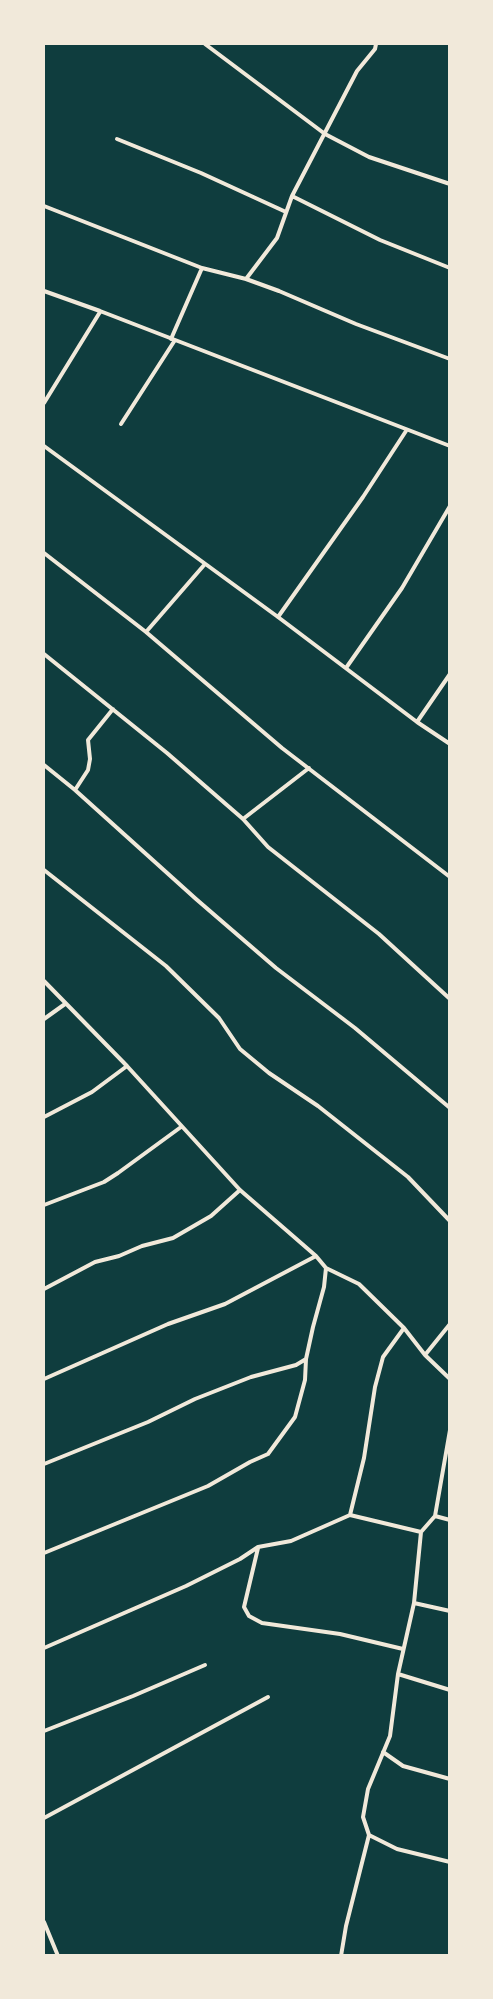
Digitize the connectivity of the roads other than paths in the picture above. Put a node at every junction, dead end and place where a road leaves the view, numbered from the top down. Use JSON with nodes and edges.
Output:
{"nodes":[{"id":1,"x":205,"y":44,"type":"edge"},
{"id":2,"x":376,"y":44,"type":"edge"},
{"id":3,"x":325,"y":134,"type":"junction"},
{"id":4,"x":117,"y":140,"type":"dead end"},
{"id":5,"x":450,"y":184,"type":"edge"},
{"id":6,"x":292,"y":196,"type":"junction"},
{"id":7,"x":44,"y":206,"type":"edge"},
{"id":8,"x":286,"y":212,"type":"junction"},
{"id":9,"x":202,"y":268,"type":"junction"},
{"id":10,"x":450,"y":268,"type":"edge"},
{"id":11,"x":246,"y":279,"type":"junction"},
{"id":12,"x":44,"y":291,"type":"edge"},
{"id":13,"x":100,"y":311,"type":"junction"},
{"id":14,"x":173,"y":339,"type":"junction"},
{"id":15,"x":450,"y":359,"type":"edge"},
{"id":16,"x":44,"y":403,"type":"edge"},
{"id":17,"x":122,"y":424,"type":"dead end"},
{"id":18,"x":406,"y":431,"type":"junction"},
{"id":19,"x":44,"y":446,"type":"edge"},
{"id":20,"x":450,"y":446,"type":"edge"},
{"id":21,"x":450,"y":506,"type":"edge"},
{"id":22,"x":44,"y":553,"type":"edge"},
{"id":23,"x":205,"y":564,"type":"junction"},
{"id":24,"x":278,"y":617,"type":"junction"},
{"id":25,"x":146,"y":632,"type":"junction"},
{"id":26,"x":44,"y":654,"type":"edge"},
{"id":27,"x":346,"y":668,"type":"junction"},
{"id":28,"x":450,"y":674,"type":"edge"},
{"id":29,"x":113,"y":709,"type":"junction"},
{"id":30,"x":417,"y":722,"type":"junction"},
{"id":31,"x":450,"y":744,"type":"edge"},
{"id":32,"x":44,"y":765,"type":"edge"},
{"id":33,"x":309,"y":768,"type":"junction"},
{"id":34,"x":75,"y":790,"type":"junction"},
{"id":35,"x":243,"y":819,"type":"junction"},
{"id":36,"x":44,"y":870,"type":"edge"},
{"id":37,"x":450,"y":877,"type":"edge"},
{"id":38,"x":44,"y":981,"type":"edge"},
{"id":39,"x":450,"y":999,"type":"edge"},
{"id":40,"x":65,"y":1004,"type":"junction"},
{"id":41,"x":44,"y":1019,"type":"edge"},
{"id":42,"x":127,"y":1066,"type":"junction"},
{"id":43,"x":450,"y":1108,"type":"edge"},
{"id":44,"x":44,"y":1117,"type":"edge"},
{"id":45,"x":181,"y":1127,"type":"junction"},
{"id":46,"x":240,"y":1190,"type":"junction"},
{"id":47,"x":44,"y":1205,"type":"edge"},
{"id":48,"x":450,"y":1221,"type":"edge"},
{"id":49,"x":316,"y":1256,"type":"junction"},
{"id":50,"x":326,"y":1268,"type":"junction"},
{"id":51,"x":44,"y":1289,"type":"edge"},
{"id":52,"x":450,"y":1323,"type":"edge"},
{"id":53,"x":404,"y":1328,"type":"junction"},
{"id":54,"x":425,"y":1355,"type":"junction"},
{"id":55,"x":306,"y":1359,"type":"junction"},
{"id":56,"x":44,"y":1379,"type":"edge"},
{"id":57,"x":450,"y":1379,"type":"edge"},
{"id":58,"x":450,"y":1430,"type":"edge"},
{"id":59,"x":44,"y":1464,"type":"edge"},
{"id":60,"x":350,"y":1515,"type":"junction"},
{"id":61,"x":435,"y":1516,"type":"junction"},
{"id":62,"x":450,"y":1520,"type":"edge"},
{"id":63,"x":422,"y":1533,"type":"junction"},
{"id":64,"x":258,"y":1547,"type":"junction"},
{"id":65,"x":44,"y":1553,"type":"edge"},
{"id":66,"x":414,"y":1603,"type":"junction"},
{"id":67,"x":450,"y":1611,"type":"edge"},
{"id":68,"x":44,"y":1648,"type":"edge"},
{"id":69,"x":404,"y":1649,"type":"junction"},
{"id":70,"x":206,"y":1665,"type":"dead end"},
{"id":71,"x":398,"y":1674,"type":"junction"},
{"id":72,"x":450,"y":1690,"type":"edge"},
{"id":73,"x":268,"y":1697,"type":"dead end"},
{"id":74,"x":44,"y":1731,"type":"edge"},
{"id":75,"x":383,"y":1752,"type":"junction"},
{"id":76,"x":450,"y":1779,"type":"edge"},
{"id":77,"x":44,"y":1818,"type":"edge"},
{"id":78,"x":369,"y":1835,"type":"junction"},
{"id":79,"x":450,"y":1862,"type":"edge"},
{"id":80,"x":44,"y":1922,"type":"edge"},
{"id":81,"x":58,"y":1956,"type":"edge"},
{"id":82,"x":341,"y":1956,"type":"edge"}],
"edges":[{"from":1,"to":3,"type":"street"},
{"from":2,"to":3,"type":"street"},
{"from":3,"to":5,"type":"street"},
{"from":3,"to":6,"type":"street"},
{"from":4,"to":8,"type":"street"},
{"from":6,"to":8,"type":"street"},
{"from":6,"to":10,"type":"street"},
{"from":7,"to":9,"type":"street"},
{"from":8,"to":11,"type":"street"},
{"from":9,"to":11,"type":"street"},
{"from":9,"to":14,"type":"street"},
{"from":11,"to":15,"type":"street"},
{"from":12,"to":13,"type":"street"},
{"from":13,"to":14,"type":"street"},
{"from":13,"to":16,"type":"street"},
{"from":14,"to":17,"type":"street"},
{"from":14,"to":18,"type":"street"},
{"from":18,"to":20,"type":"street"},
{"from":18,"to":24,"type":"street"},
{"from":19,"to":23,"type":"street"},
{"from":21,"to":27,"type":"street"},
{"from":22,"to":25,"type":"street"},
{"from":23,"to":24,"type":"street"},
{"from":23,"to":25,"type":"street"},
{"from":24,"to":27,"type":"street"},
{"from":25,"to":33,"type":"street"},
{"from":26,"to":29,"type":"street"},
{"from":27,"to":30,"type":"street"},
{"from":28,"to":30,"type":"street"},
{"from":29,"to":34,"type":"street"},
{"from":29,"to":35,"type":"street"},
{"from":30,"to":31,"type":"street"},
{"from":32,"to":34,"type":"street"},
{"from":33,"to":35,"type":"street"},
{"from":33,"to":37,"type":"street"},
{"from":34,"to":43,"type":"street"},
{"from":35,"to":39,"type":"street"},
{"from":36,"to":48,"type":"street"},
{"from":38,"to":40,"type":"street"},
{"from":40,"to":41,"type":"street"},
{"from":40,"to":42,"type":"street"},
{"from":42,"to":44,"type":"street"},
{"from":42,"to":45,"type":"street"},
{"from":45,"to":46,"type":"street"},
{"from":45,"to":47,"type":"street"},
{"from":46,"to":49,"type":"street"},
{"from":46,"to":51,"type":"street"},
{"from":49,"to":50,"type":"street"},
{"from":49,"to":56,"type":"street"},
{"from":50,"to":53,"type":"street"},
{"from":50,"to":55,"type":"street"},
{"from":52,"to":54,"type":"street"},
{"from":53,"to":54,"type":"street"},
{"from":53,"to":60,"type":"street"},
{"from":54,"to":57,"type":"street"},
{"from":55,"to":59,"type":"street"},
{"from":55,"to":65,"type":"street"},
{"from":58,"to":61,"type":"street"},
{"from":60,"to":63,"type":"street"},
{"from":60,"to":64,"type":"street"},
{"from":61,"to":62,"type":"street"},
{"from":61,"to":63,"type":"street"},
{"from":63,"to":66,"type":"street"},
{"from":64,"to":68,"type":"street"},
{"from":64,"to":69,"type":"street"},
{"from":66,"to":67,"type":"street"},
{"from":66,"to":69,"type":"street"},
{"from":69,"to":71,"type":"street"},
{"from":70,"to":74,"type":"street"},
{"from":71,"to":72,"type":"street"},
{"from":71,"to":75,"type":"street"},
{"from":73,"to":77,"type":"street"},
{"from":75,"to":76,"type":"street"},
{"from":75,"to":78,"type":"street"},
{"from":78,"to":79,"type":"street"},
{"from":78,"to":82,"type":"street"},
{"from":80,"to":81,"type":"street"}]}
